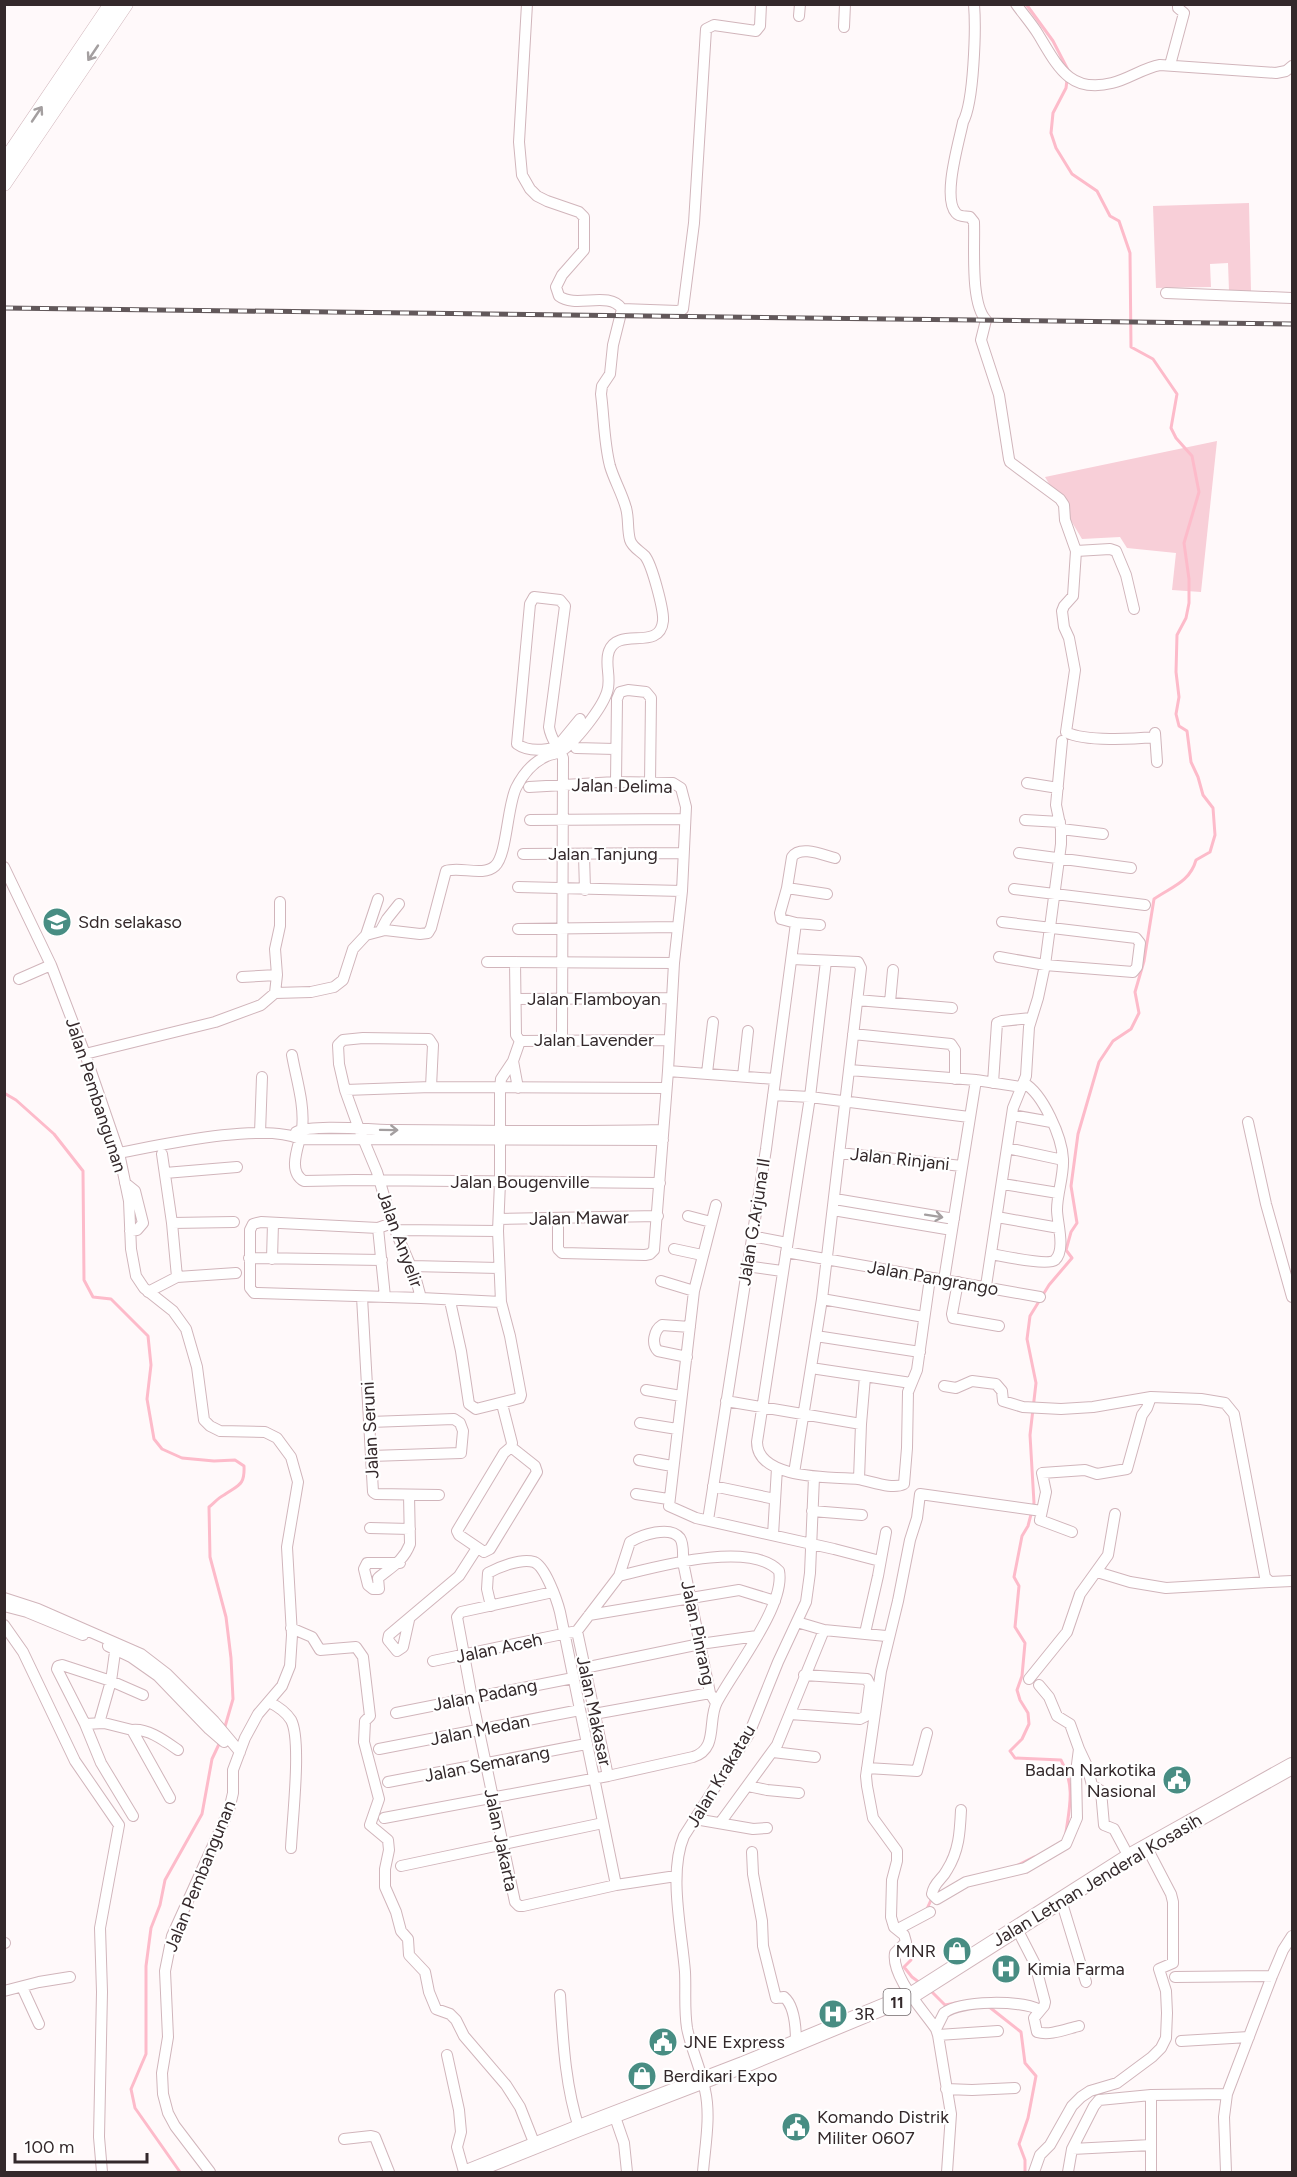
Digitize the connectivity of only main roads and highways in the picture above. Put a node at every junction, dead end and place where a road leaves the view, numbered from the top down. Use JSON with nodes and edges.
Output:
{"nodes":[{"id":1,"x":111,"y":4,"type":"edge"},
{"id":2,"x":126,"y":4,"type":"edge"},
{"id":3,"x":4,"y":162,"type":"edge"},
{"id":4,"x":4,"y":184,"type":"edge"},
{"id":5,"x":1293,"y":1766,"type":"edge"},
{"id":6,"x":469,"y":2172,"type":"edge"}],
"edges":[{"from":3,"to":1,"type":"main road","one_way":true},
{"from":2,"to":4,"type":"main road","one_way":true},
{"from":5,"to":6,"type":"highway","name":"Jalan Letnan Jenderal Kosasih","number":"11"}]}
